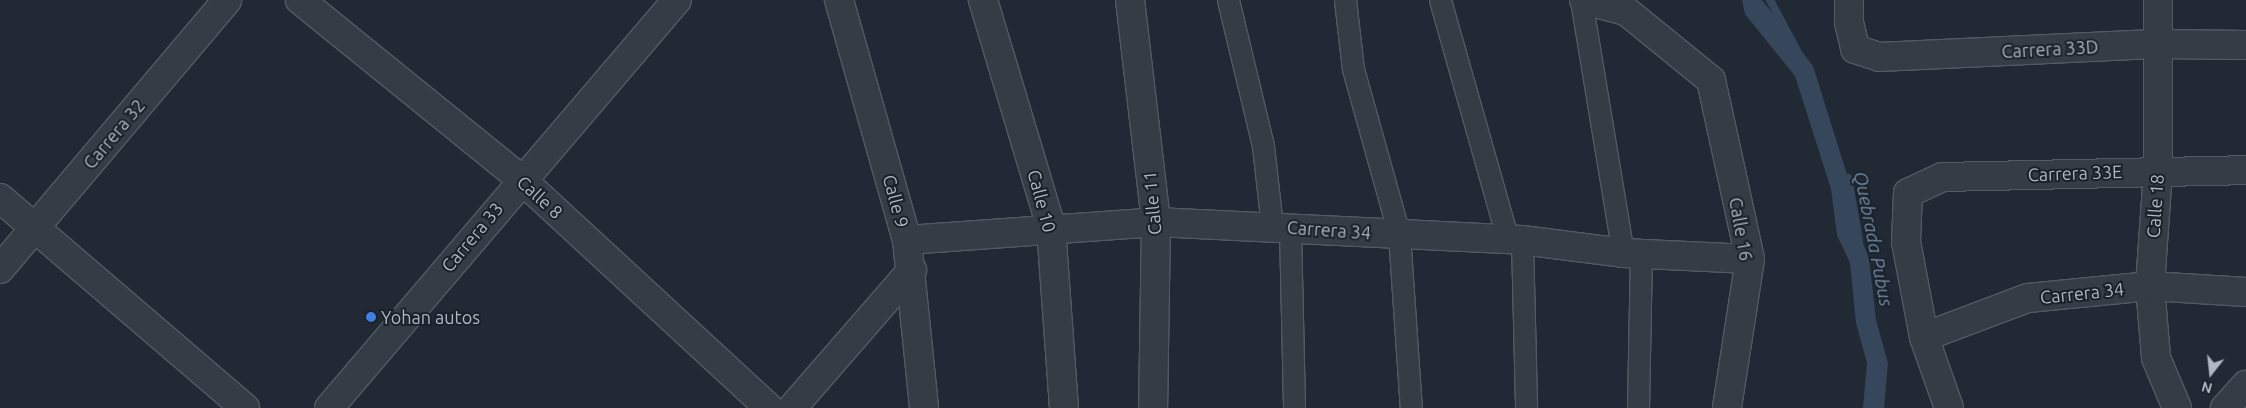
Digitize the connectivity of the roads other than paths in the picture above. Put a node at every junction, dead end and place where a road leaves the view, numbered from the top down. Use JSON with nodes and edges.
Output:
{"nodes":[{"id":1,"x":227,"y":0,"type":"edge"},
{"id":2,"x":300,"y":0,"type":"edge"},
{"id":3,"x":677,"y":0,"type":"edge"},
{"id":4,"x":838,"y":0,"type":"edge"},
{"id":5,"x":983,"y":0,"type":"edge"},
{"id":6,"x":1130,"y":0,"type":"edge"},
{"id":7,"x":1228,"y":0,"type":"edge"},
{"id":8,"x":1345,"y":0,"type":"edge"},
{"id":9,"x":1440,"y":0,"type":"edge"},
{"id":10,"x":1583,"y":0,"type":"edge"},
{"id":11,"x":1849,"y":0,"type":"edge"},
{"id":12,"x":2158,"y":0,"type":"edge"},
{"id":13,"x":1626,"y":5,"type":"edge"},
{"id":14,"x":2159,"y":44,"type":"junction"},
{"id":15,"x":2246,"y":45,"type":"edge"},
{"id":16,"x":2246,"y":170,"type":"edge"},
{"id":17,"x":2158,"y":171,"type":"junction"},
{"id":18,"x":521,"y":179,"type":"junction"},
{"id":19,"x":0,"y":198,"type":"edge"},
{"id":20,"x":1156,"y":222,"type":"junction"},
{"id":21,"x":1051,"y":226,"type":"junction"},
{"id":22,"x":1281,"y":227,"type":"junction"},
{"id":23,"x":34,"y":228,"type":"junction"},
{"id":24,"x":1399,"y":234,"type":"junction"},
{"id":25,"x":907,"y":240,"type":"junction"},
{"id":26,"x":1515,"y":240,"type":"junction"},
{"id":27,"x":1632,"y":253,"type":"junction"},
{"id":28,"x":1750,"y":259,"type":"junction"},
{"id":29,"x":0,"y":269,"type":"edge"},
{"id":30,"x":912,"y":270,"type":"junction"},
{"id":31,"x":2150,"y":286,"type":"junction"},
{"id":32,"x":2246,"y":292,"type":"edge"},
{"id":33,"x":1924,"y":337,"type":"junction"},
{"id":34,"x":2246,"y":385,"type":"edge"},
{"id":35,"x":245,"y":408,"type":"edge"},
{"id":36,"x":329,"y":408,"type":"edge"},
{"id":37,"x":769,"y":408,"type":"edge"},
{"id":38,"x":792,"y":408,"type":"edge"},
{"id":39,"x":924,"y":408,"type":"edge"},
{"id":40,"x":1064,"y":408,"type":"edge"},
{"id":41,"x":1154,"y":408,"type":"edge"},
{"id":42,"x":1294,"y":408,"type":"edge"},
{"id":43,"x":1411,"y":408,"type":"edge"},
{"id":44,"x":1526,"y":408,"type":"edge"},
{"id":45,"x":1638,"y":408,"type":"edge"},
{"id":46,"x":1726,"y":408,"type":"edge"},
{"id":47,"x":1949,"y":408,"type":"edge"},
{"id":48,"x":2177,"y":408,"type":"edge"},
{"id":49,"x":2224,"y":408,"type":"edge"}],
"edges":[{"from":1,"to":23,"type":"street","name":"Carrera 32"},
{"from":2,"to":18,"type":"street","name":"Calle 8"},
{"from":3,"to":18,"type":"street","name":"Carrera 33"},
{"from":4,"to":25,"type":"street","name":"Calle 9"},
{"from":5,"to":21,"type":"street","name":"Calle 10"},
{"from":6,"to":20,"type":"street","name":"Calle 11"},
{"from":7,"to":22,"type":"street"},
{"from":8,"to":24,"type":"street"},
{"from":9,"to":26,"type":"street"},
{"from":10,"to":13,"type":"street"},
{"from":10,"to":27,"type":"street"},
{"from":11,"to":14,"type":"street","name":"Carrera 33D"},
{"from":12,"to":14,"type":"street","name":"Calle 18"},
{"from":13,"to":28,"type":"street","name":"Calle 16"},
{"from":14,"to":15,"type":"street","name":"Carrera 33D"},
{"from":14,"to":17,"type":"street","name":"Calle 18"},
{"from":16,"to":17,"type":"street","name":"Carrera 33E"},
{"from":17,"to":31,"type":"street","name":"Calle 18"},
{"from":17,"to":33,"type":"street","name":"Carrera 33E"},
{"from":18,"to":36,"type":"street","name":"Carrera 33"},
{"from":18,"to":37,"type":"street","name":"Calle 8"},
{"from":19,"to":23,"type":"street"},
{"from":20,"to":21,"type":"street","name":"Carrera 34"},
{"from":20,"to":22,"type":"street","name":"Carrera 34"},
{"from":20,"to":41,"type":"street","name":"Calle 11"},
{"from":21,"to":25,"type":"street","name":"Carrera 34"},
{"from":21,"to":40,"type":"street","name":"Calle 10"},
{"from":22,"to":24,"type":"street","name":"Carrera 34"},
{"from":22,"to":42,"type":"street"},
{"from":23,"to":29,"type":"street","name":"Carrera 32"},
{"from":23,"to":35,"type":"street"},
{"from":24,"to":26,"type":"street","name":"Carrera 34"},
{"from":24,"to":43,"type":"street"},
{"from":25,"to":30,"type":"street","name":"Calle 9"},
{"from":26,"to":27,"type":"street","name":"Carrera 34"},
{"from":26,"to":44,"type":"street"},
{"from":27,"to":28,"type":"street","name":"Carrera 34"},
{"from":27,"to":45,"type":"street"},
{"from":28,"to":46,"type":"street","name":"Calle 16"},
{"from":30,"to":38,"type":"street"},
{"from":30,"to":39,"type":"street","name":"Calle 9"},
{"from":31,"to":32,"type":"street","name":"Carrera 34"},
{"from":31,"to":33,"type":"street","name":"Carrera 34"},
{"from":31,"to":48,"type":"street","name":"Calle 18"},
{"from":33,"to":47,"type":"street"},
{"from":34,"to":49,"type":"street"}]}
